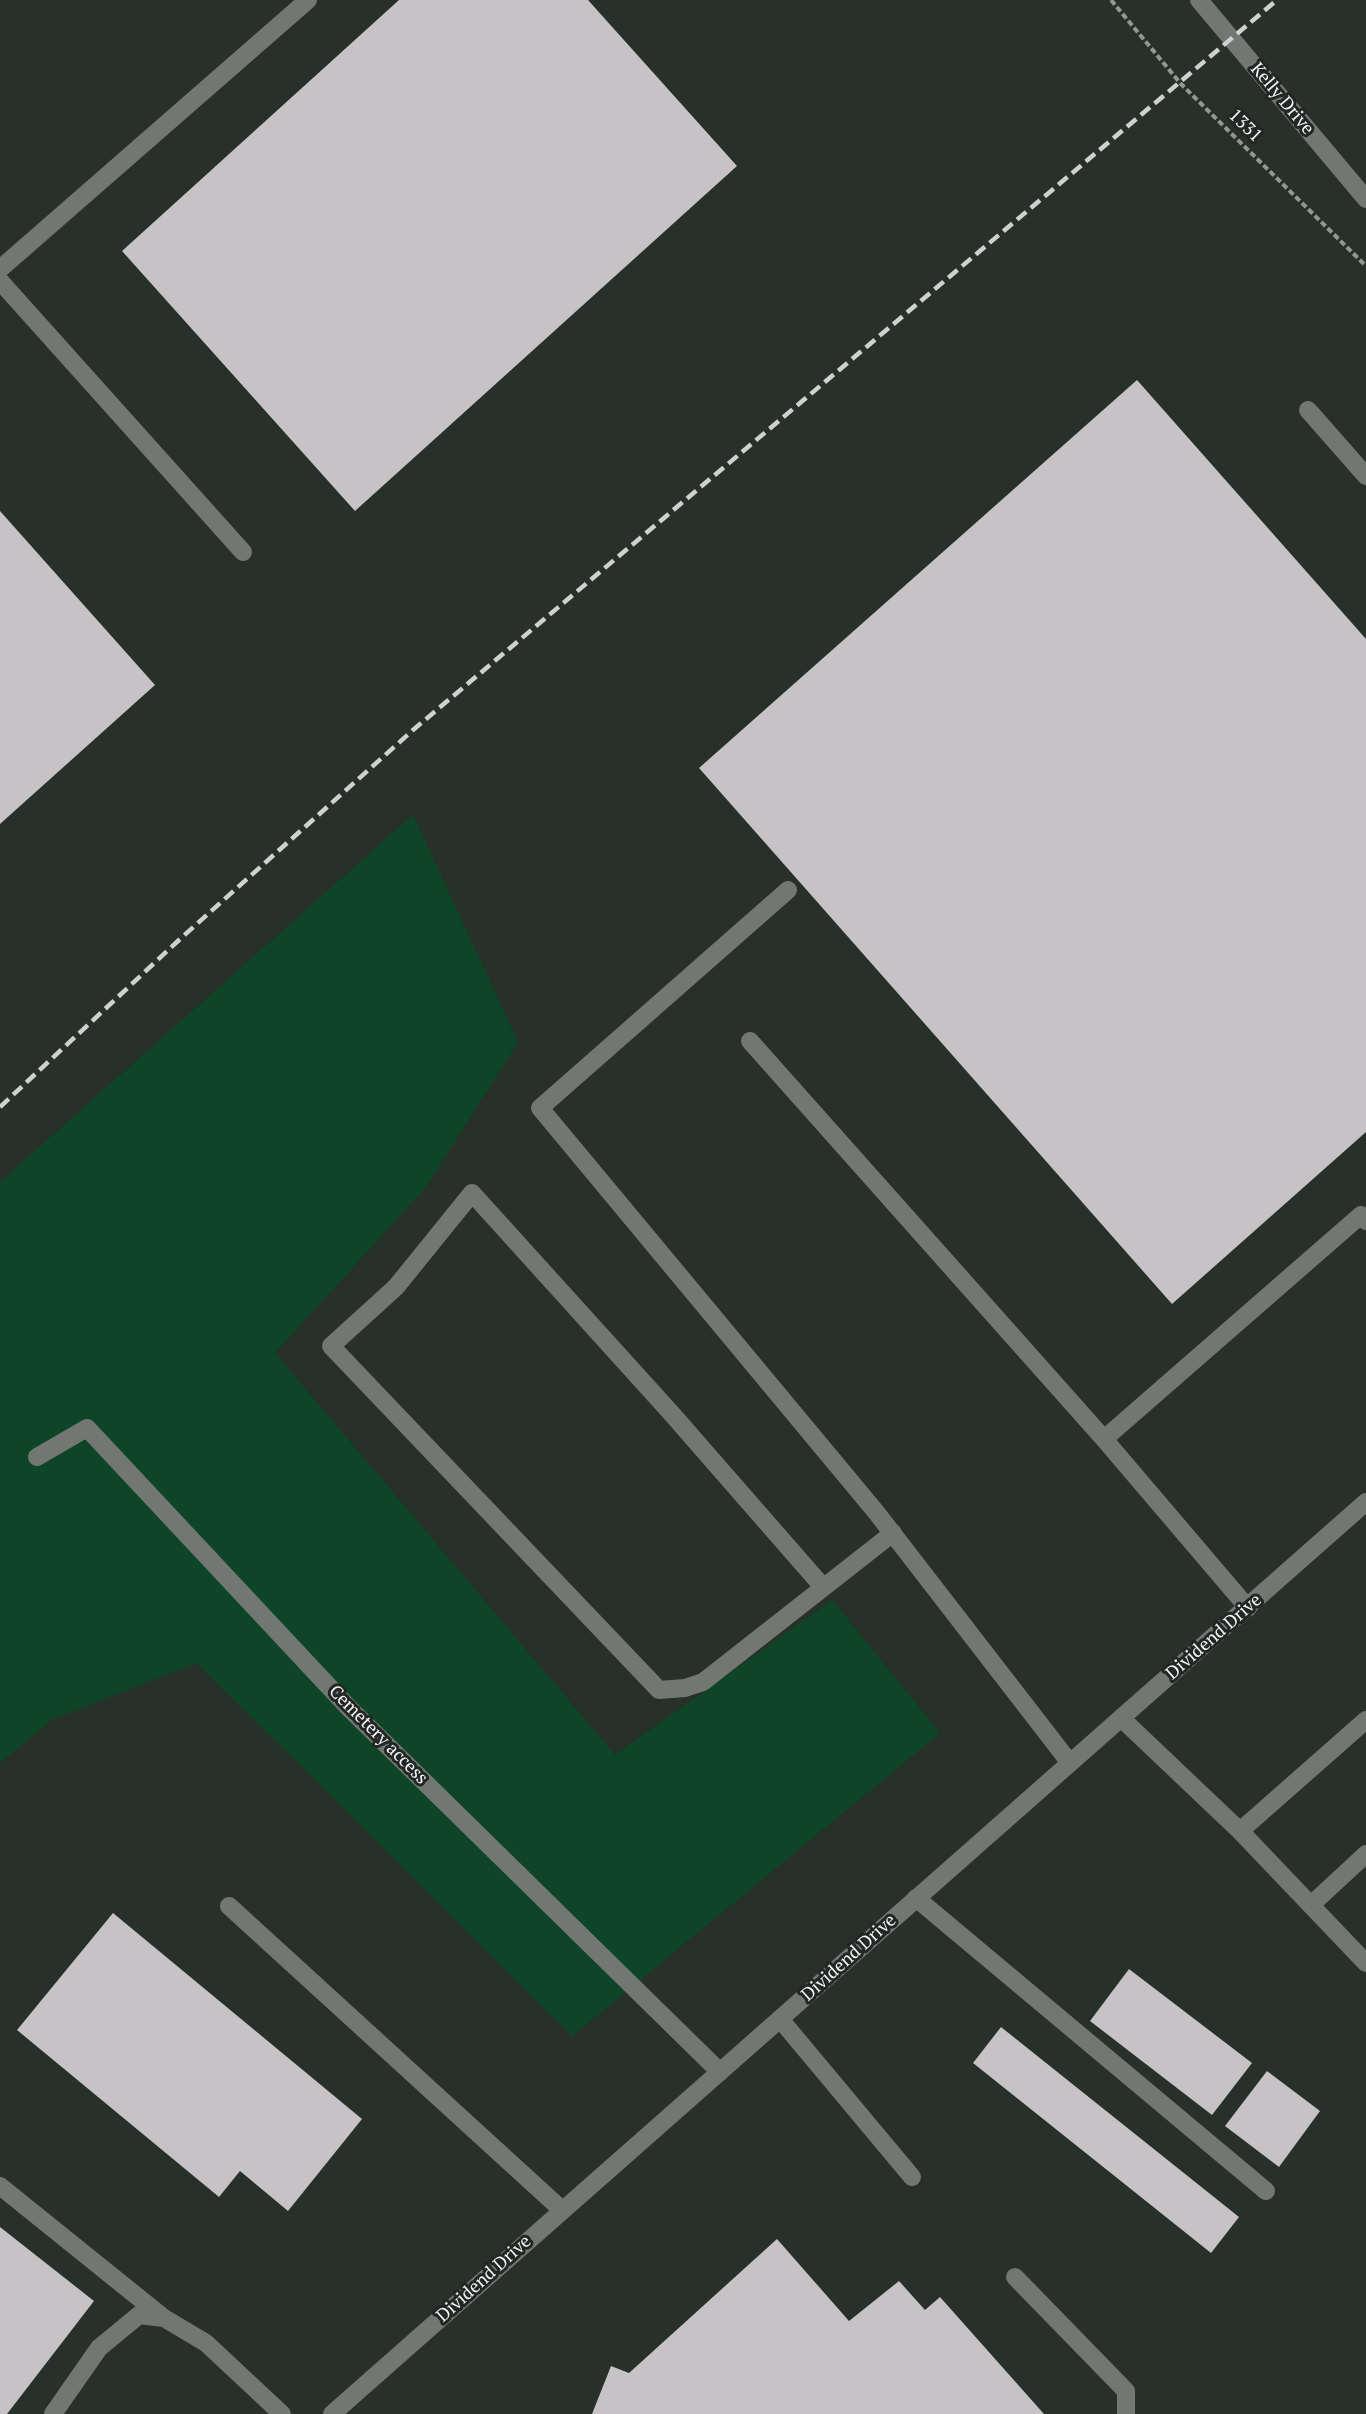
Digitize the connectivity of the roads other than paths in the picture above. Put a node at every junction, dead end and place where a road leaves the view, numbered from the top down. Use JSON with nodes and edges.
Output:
{"nodes":[{"id":1,"x":308,"y":0,"type":"edge"},
{"id":2,"x":1199,"y":0,"type":"edge"},
{"id":3,"x":1366,"y":199,"type":"edge"},
{"id":4,"x":0,"y":269,"type":"edge"},
{"id":5,"x":0,"y":281,"type":"edge"},
{"id":6,"x":1308,"y":410,"type":"dead end"},
{"id":7,"x":1366,"y":476,"type":"edge"},
{"id":8,"x":243,"y":552,"type":"dead end"},
{"id":9,"x":788,"y":890,"type":"dead end"},
{"id":10,"x":750,"y":1041,"type":"dead end"},
{"id":11,"x":1366,"y":1221,"type":"edge"},
{"id":12,"x":1104,"y":1439,"type":"junction"},
{"id":13,"x":37,"y":1457,"type":"dead end"},
{"id":14,"x":1366,"y":1502,"type":"edge"},
{"id":15,"x":893,"y":1533,"type":"junction"},
{"id":16,"x":823,"y":1587,"type":"junction"},
{"id":17,"x":1248,"y":1608,"type":"junction"},
{"id":18,"x":1121,"y":1718,"type":"junction"},
{"id":19,"x":1366,"y":1720,"type":"edge"},
{"id":20,"x":1070,"y":1763,"type":"junction"},
{"id":21,"x":1240,"y":1831,"type":"junction"},
{"id":22,"x":1366,"y":1854,"type":"edge"},
{"id":23,"x":916,"y":1898,"type":"junction"},
{"id":24,"x":1312,"y":1904,"type":"junction"},
{"id":25,"x":229,"y":1906,"type":"dead end"},
{"id":26,"x":1366,"y":1963,"type":"edge"},
{"id":27,"x":780,"y":2019,"type":"junction"},
{"id":28,"x":720,"y":2072,"type":"junction"},
{"id":29,"x":912,"y":2177,"type":"dead end"},
{"id":30,"x":0,"y":2186,"type":"edge"},
{"id":31,"x":1266,"y":2191,"type":"dead end"},
{"id":32,"x":562,"y":2210,"type":"junction"},
{"id":33,"x":1015,"y":2277,"type":"dead end"},
{"id":34,"x":164,"y":2318,"type":"junction"},
{"id":35,"x":53,"y":2414,"type":"edge"},
{"id":36,"x":282,"y":2414,"type":"edge"},
{"id":37,"x":332,"y":2414,"type":"edge"},
{"id":38,"x":1126,"y":2414,"type":"edge"}],
"edges":[{"from":1,"to":4,"type":"street"},
{"from":2,"to":3,"type":"street","name":"Kelly Drive"},
{"from":5,"to":8,"type":"street"},
{"from":6,"to":7,"type":"street"},
{"from":9,"to":15,"type":"street"},
{"from":10,"to":12,"type":"street"},
{"from":11,"to":12,"type":"street"},
{"from":12,"to":17,"type":"street"},
{"from":13,"to":28,"type":"street","name":"Cemetery access"},
{"from":14,"to":17,"type":"street","name":"Dividend Drive"},
{"from":15,"to":16,"type":"street"},
{"from":15,"to":20,"type":"street"},
{"from":16,"to":16,"type":"street"},
{"from":17,"to":18,"type":"street","name":"Dividend Drive"},
{"from":18,"to":20,"type":"street","name":"Dividend Drive"},
{"from":18,"to":21,"type":"street"},
{"from":19,"to":21,"type":"street"},
{"from":20,"to":23,"type":"street","name":"Dividend Drive"},
{"from":21,"to":24,"type":"street"},
{"from":22,"to":24,"type":"street"},
{"from":23,"to":27,"type":"street","name":"Dividend Drive"},
{"from":23,"to":31,"type":"street"},
{"from":24,"to":26,"type":"street"},
{"from":25,"to":32,"type":"street"},
{"from":27,"to":28,"type":"street","name":"Dividend Drive"},
{"from":27,"to":29,"type":"street"},
{"from":28,"to":32,"type":"street","name":"Dividend Drive"},
{"from":30,"to":34,"type":"street"},
{"from":32,"to":37,"type":"street","name":"Dividend Drive"},
{"from":33,"to":38,"type":"street"},
{"from":34,"to":35,"type":"street"},
{"from":34,"to":36,"type":"street"}]}
